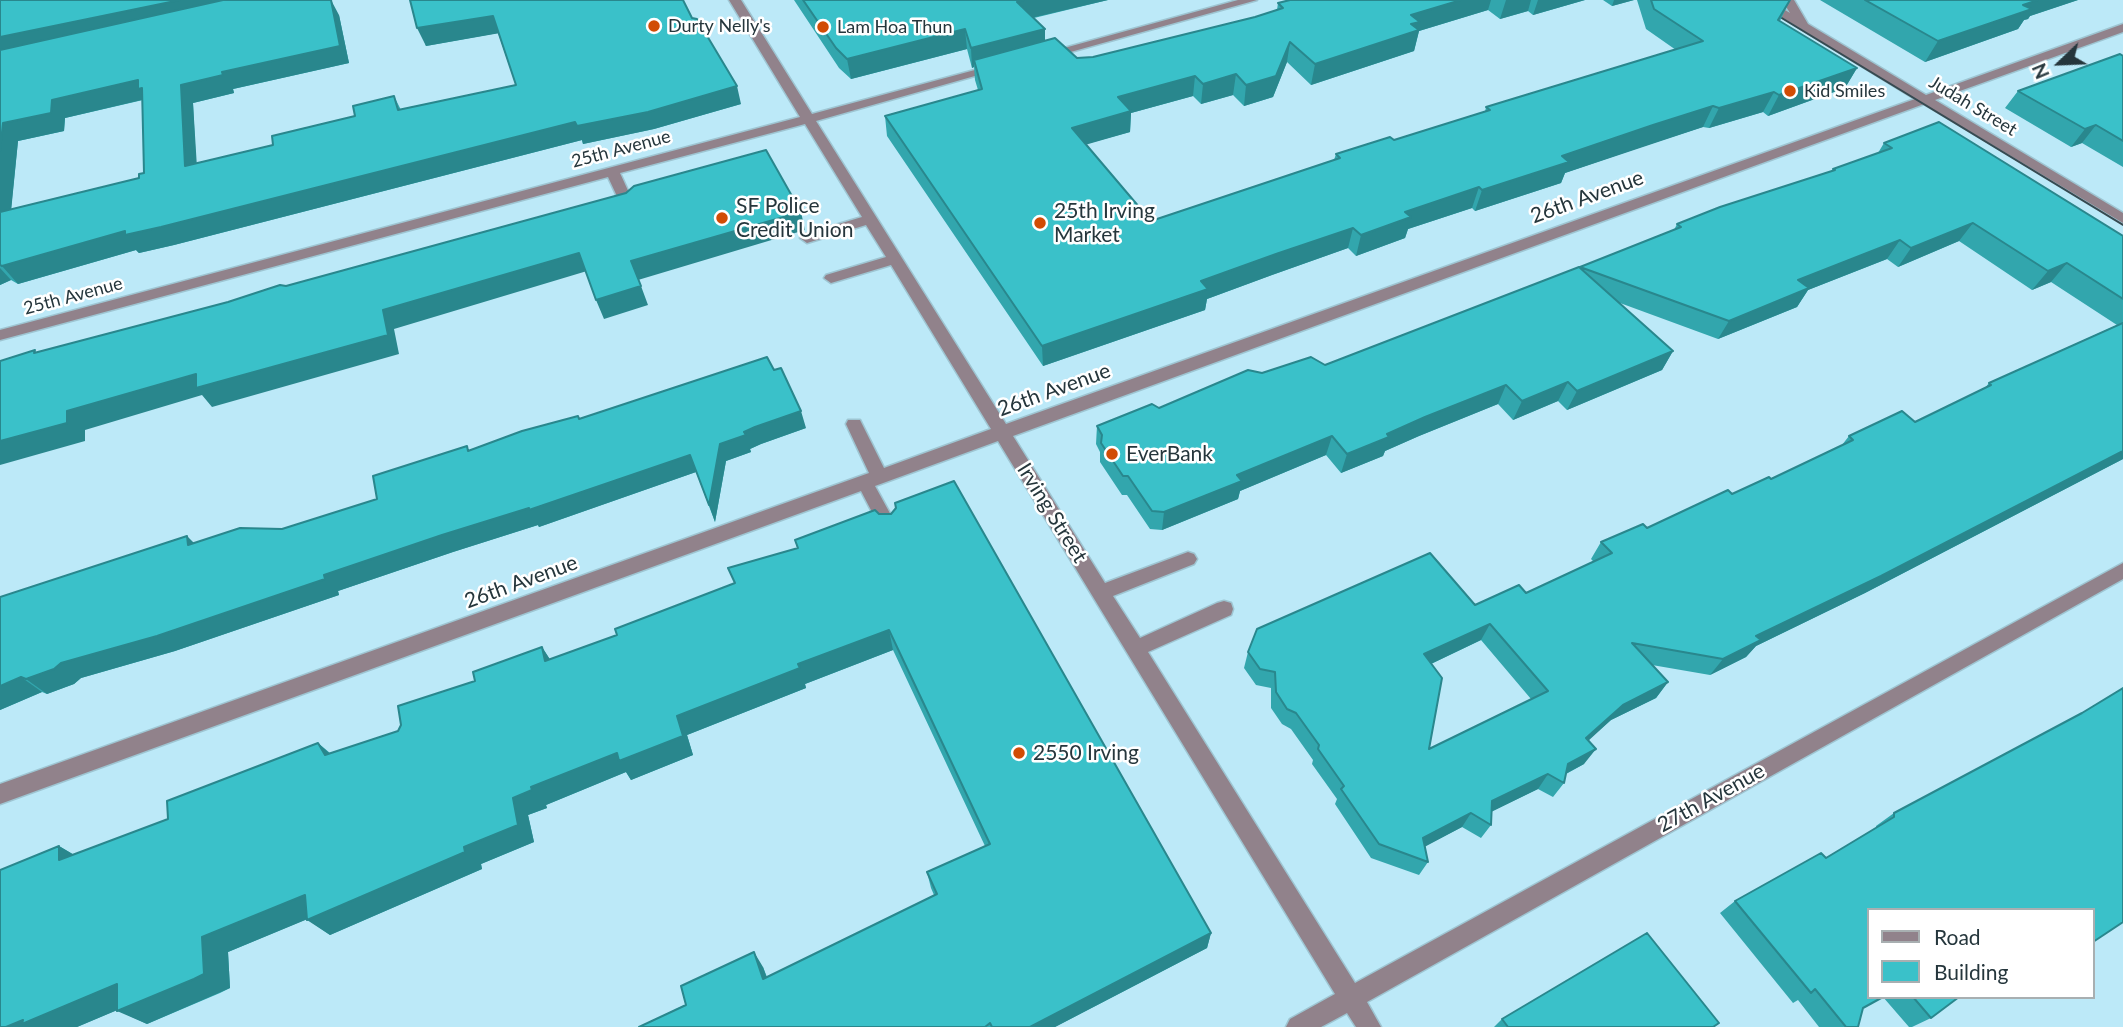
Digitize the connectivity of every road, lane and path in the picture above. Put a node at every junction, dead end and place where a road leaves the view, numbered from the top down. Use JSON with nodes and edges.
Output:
{"nodes":[{"id":1,"x":735,"y":0,"type":"edge"},
{"id":2,"x":1251,"y":0,"type":"edge"},
{"id":3,"x":1760,"y":0,"type":"edge"},
{"id":4,"x":1788,"y":0,"type":"edge"},
{"id":5,"x":1803,"y":26,"type":"junction"},
{"id":6,"x":2123,"y":28,"type":"edge"},
{"id":7,"x":1925,"y":99,"type":"junction"},
{"id":8,"x":808,"y":119,"type":"junction"},
{"id":9,"x":612,"y":172,"type":"junction"},
{"id":10,"x":628,"y":206,"type":"edge"},
{"id":11,"x":870,"y":219,"type":"junction"},
{"id":12,"x":2123,"y":219,"type":"edge"},
{"id":13,"x":807,"y":238,"type":"dead end"},
{"id":14,"x":895,"y":258,"type":"junction"},
{"id":15,"x":831,"y":278,"type":"dead end"},
{"id":16,"x":0,"y":335,"type":"edge"},
{"id":17,"x":855,"y":424,"type":"dead end"},
{"id":18,"x":1002,"y":432,"type":"junction"},
{"id":19,"x":873,"y":480,"type":"junction"},
{"id":20,"x":889,"y":528,"type":"edge"},
{"id":21,"x":1188,"y":559,"type":"dead end"},
{"id":22,"x":2123,"y":570,"type":"edge"},
{"id":23,"x":1101,"y":593,"type":"junction"},
{"id":24,"x":1223,"y":610,"type":"dead end"},
{"id":25,"x":1136,"y":649,"type":"junction"},
{"id":26,"x":0,"y":794,"type":"edge"},
{"id":27,"x":1351,"y":998,"type":"junction"},
{"id":28,"x":1298,"y":1027,"type":"edge"},
{"id":29,"x":1369,"y":1027,"type":"edge"}],
"edges":[{"from":1,"to":8,"type":"street","name":"Irving Street"},
{"from":2,"to":8,"type":"street","name":"25th Avenue"},
{"from":3,"to":5,"type":"street","name":"Judah Street"},
{"from":4,"to":5,"type":"street","name":"Judah Street"},
{"from":5,"to":7,"type":"street","name":"Judah Street"},
{"from":6,"to":7,"type":"street","name":"26th Avenue"},
{"from":7,"to":12,"type":"street","name":"Judah Street"},
{"from":7,"to":18,"type":"street","name":"26th Avenue"},
{"from":8,"to":9,"type":"street","name":"25th Avenue"},
{"from":8,"to":11,"type":"street","name":"Irving Street"},
{"from":9,"to":10,"type":"street"},
{"from":9,"to":16,"type":"street","name":"25th Avenue"},
{"from":11,"to":13,"type":"street"},
{"from":11,"to":14,"type":"street","name":"Irving Street"},
{"from":14,"to":15,"type":"street"},
{"from":14,"to":18,"type":"street","name":"Irving Street"},
{"from":17,"to":19,"type":"street"},
{"from":18,"to":19,"type":"street","name":"26th Avenue"},
{"from":18,"to":23,"type":"street","name":"Irving Street"},
{"from":19,"to":20,"type":"street"},
{"from":19,"to":26,"type":"street","name":"26th Avenue"},
{"from":21,"to":23,"type":"street"},
{"from":22,"to":27,"type":"street","name":"27th Avenue"},
{"from":23,"to":25,"type":"street","name":"Irving Street"},
{"from":24,"to":25,"type":"street"},
{"from":25,"to":27,"type":"street","name":"Irving Street"},
{"from":27,"to":28,"type":"street","name":"27th Avenue"},
{"from":27,"to":29,"type":"street","name":"Irving Street"}]}
